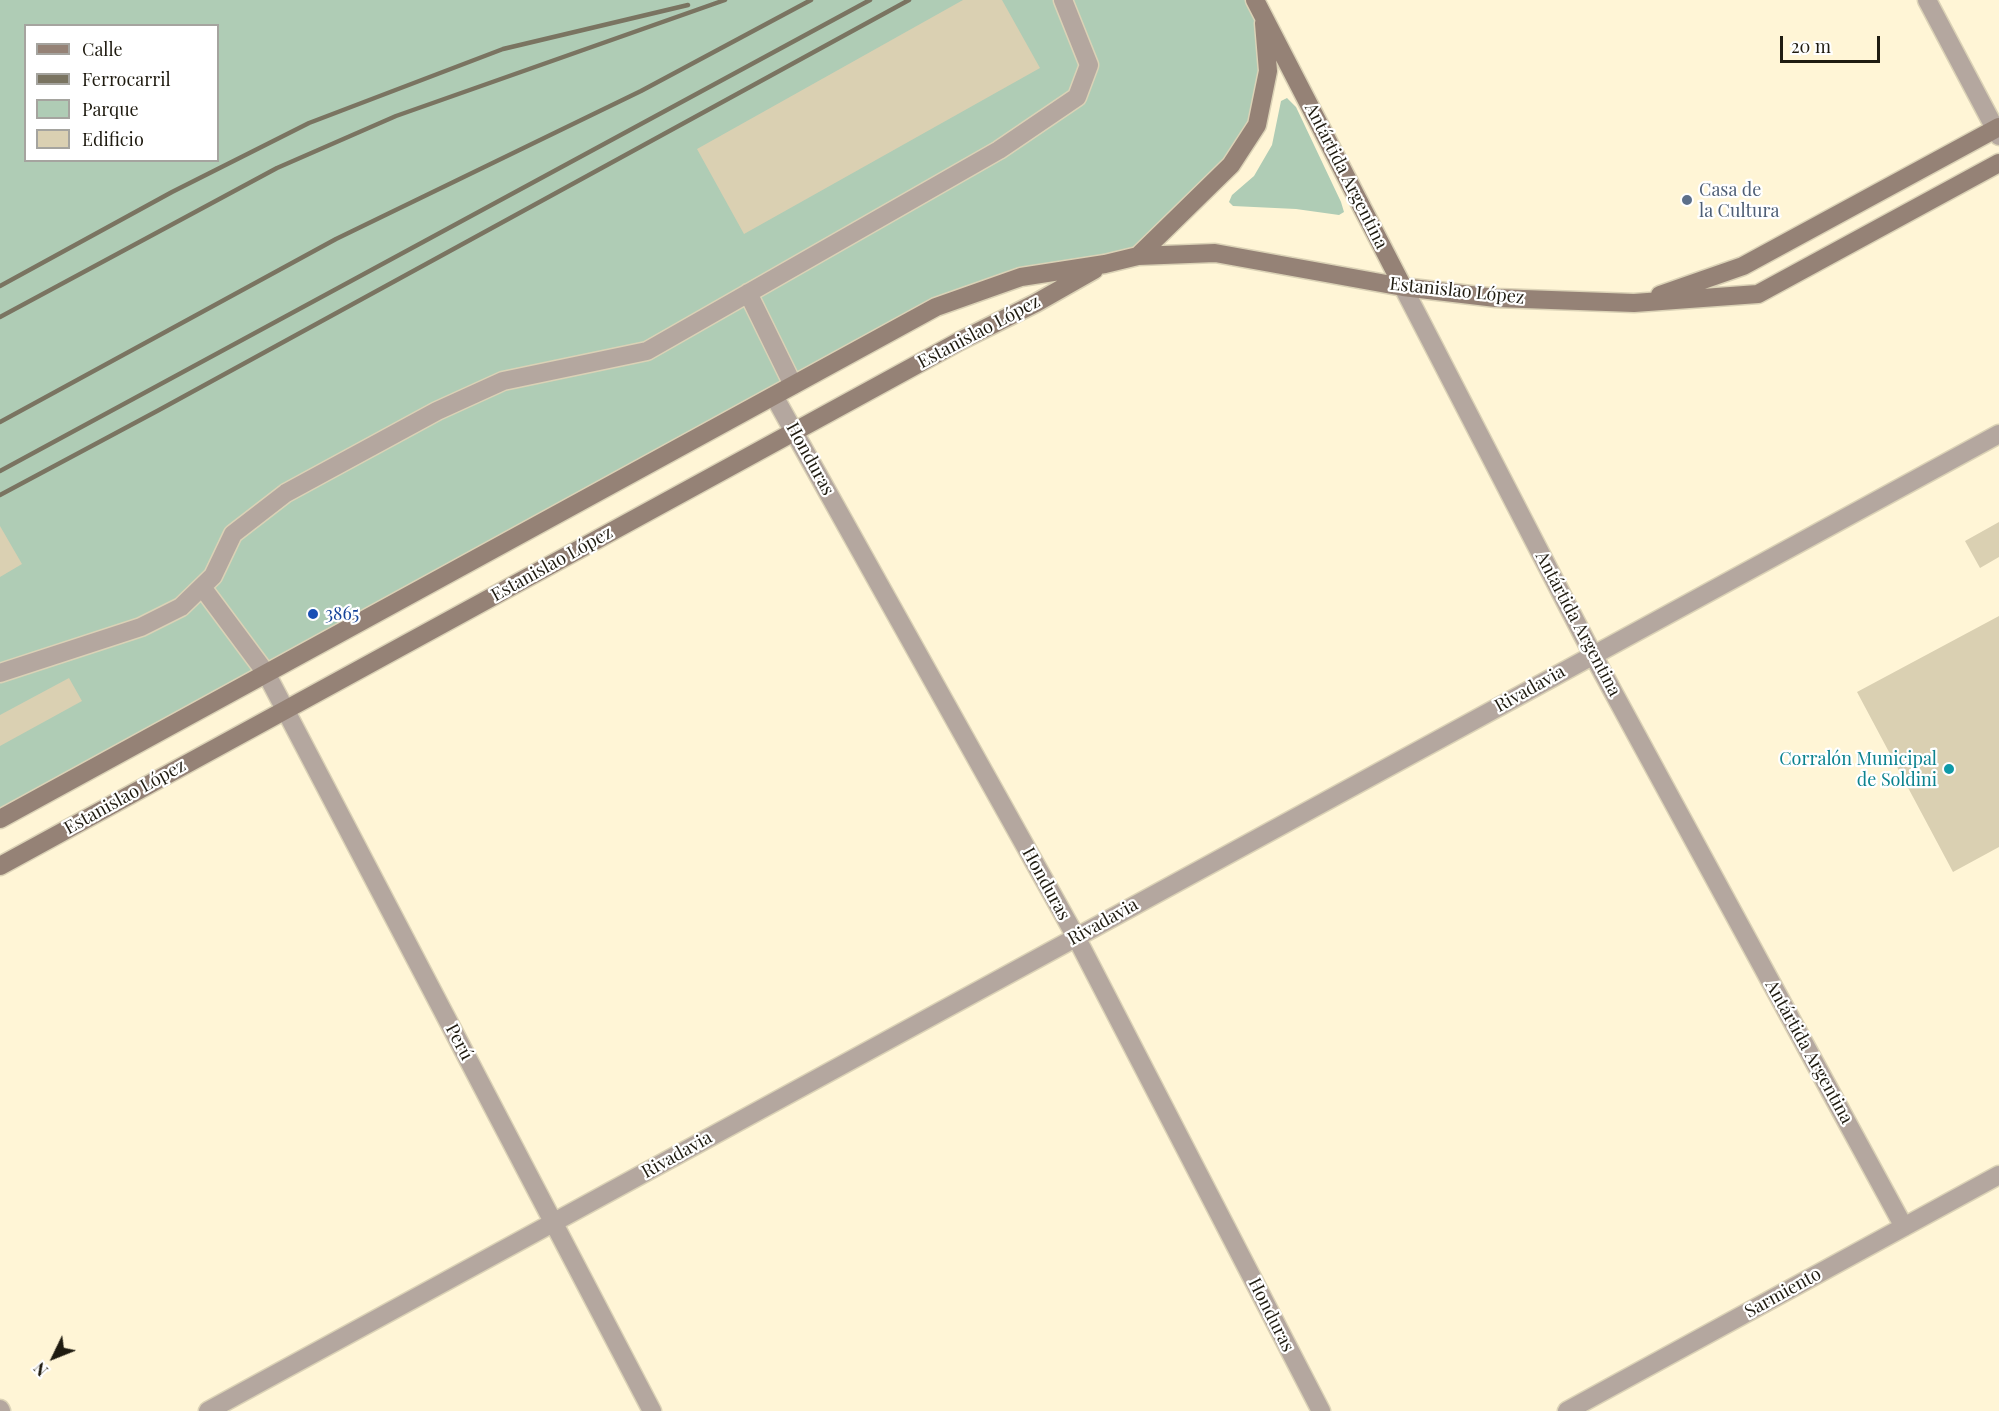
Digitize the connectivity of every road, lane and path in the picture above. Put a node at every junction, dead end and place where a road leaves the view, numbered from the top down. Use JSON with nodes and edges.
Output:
{"nodes":[{"id":1,"x":1062,"y":0,"type":"edge"},
{"id":2,"x":1927,"y":0,"type":"edge"},
{"id":3,"x":1259,"y":8,"type":"edge"},
{"id":4,"x":1998,"y":130,"type":"edge"},
{"id":5,"x":1999,"y":163,"type":"edge"},
{"id":6,"x":1138,"y":256,"type":"junction"},
{"id":7,"x":1105,"y":264,"type":"junction"},
{"id":8,"x":1403,"y":287,"type":"junction"},
{"id":9,"x":748,"y":293,"type":"junction"},
{"id":10,"x":1634,"y":303,"type":"junction"},
{"id":11,"x":793,"y":385,"type":"junction"},
{"id":12,"x":774,"y":396,"type":"junction"},
{"id":13,"x":794,"y":432,"type":"junction"},
{"id":14,"x":1999,"y":434,"type":"edge"},
{"id":15,"x":202,"y":588,"type":"junction"},
{"id":16,"x":1593,"y":654,"type":"junction"},
{"id":17,"x":0,"y":673,"type":"edge"},
{"id":18,"x":266,"y":673,"type":"junction"},
{"id":19,"x":285,"y":710,"type":"junction"},
{"id":20,"x":0,"y":819,"type":"edge"},
{"id":21,"x":0,"y":866,"type":"edge"},
{"id":22,"x":1076,"y":937,"type":"junction"},
{"id":23,"x":1999,"y":1175,"type":"edge"},
{"id":24,"x":552,"y":1222,"type":"junction"},
{"id":25,"x":1904,"y":1227,"type":"junction"},
{"id":26,"x":208,"y":1411,"type":"edge"},
{"id":27,"x":652,"y":1411,"type":"edge"},
{"id":28,"x":1321,"y":1411,"type":"edge"},
{"id":29,"x":1567,"y":1411,"type":"edge"}],
"edges":[{"from":1,"to":9,"type":"street"},
{"from":2,"to":4,"type":"street"},
{"from":3,"to":6,"type":"main road","name":"Antártida Argentina"},
{"from":3,"to":8,"type":"main road","name":"Antártida Argentina"},
{"from":4,"to":10,"type":"main road","name":"Estanislao López"},
{"from":5,"to":10,"type":"main road","name":"Estanislao López"},
{"from":6,"to":7,"type":"main road","name":"Estanislao López"},
{"from":6,"to":8,"type":"main road","name":"Estanislao López"},
{"from":7,"to":11,"type":"main road","name":"Estanislao López"},
{"from":7,"to":13,"type":"main road","name":"Estanislao López"},
{"from":8,"to":10,"type":"main road","name":"Estanislao López"},
{"from":8,"to":16,"type":"street","name":"Antártida Argentina"},
{"from":9,"to":11,"type":"street"},
{"from":9,"to":15,"type":"street"},
{"from":11,"to":12,"type":"main road","name":"Estanislao López"},
{"from":12,"to":13,"type":"street","name":"Honduras"},
{"from":12,"to":18,"type":"main road","name":"Estanislao López"},
{"from":13,"to":19,"type":"main road","name":"Estanislao López"},
{"from":13,"to":22,"type":"street","name":"Honduras"},
{"from":14,"to":16,"type":"street","name":"Rivadavia"},
{"from":15,"to":17,"type":"street"},
{"from":15,"to":18,"type":"street","name":"Perú"},
{"from":16,"to":22,"type":"street","name":"Rivadavia"},
{"from":16,"to":25,"type":"street","name":"Antártida Argentina"},
{"from":18,"to":19,"type":"street","name":"Perú"},
{"from":18,"to":20,"type":"main road","name":"Estanislao López"},
{"from":19,"to":21,"type":"main road","name":"Estanislao López"},
{"from":19,"to":24,"type":"street","name":"Perú"},
{"from":22,"to":24,"type":"street","name":"Rivadavia"},
{"from":22,"to":28,"type":"street","name":"Honduras"},
{"from":23,"to":25,"type":"street","name":"Sarmiento"},
{"from":24,"to":26,"type":"street","name":"Rivadavia"},
{"from":24,"to":27,"type":"street","name":"Perú"},
{"from":25,"to":29,"type":"street","name":"Sarmiento"}]}
